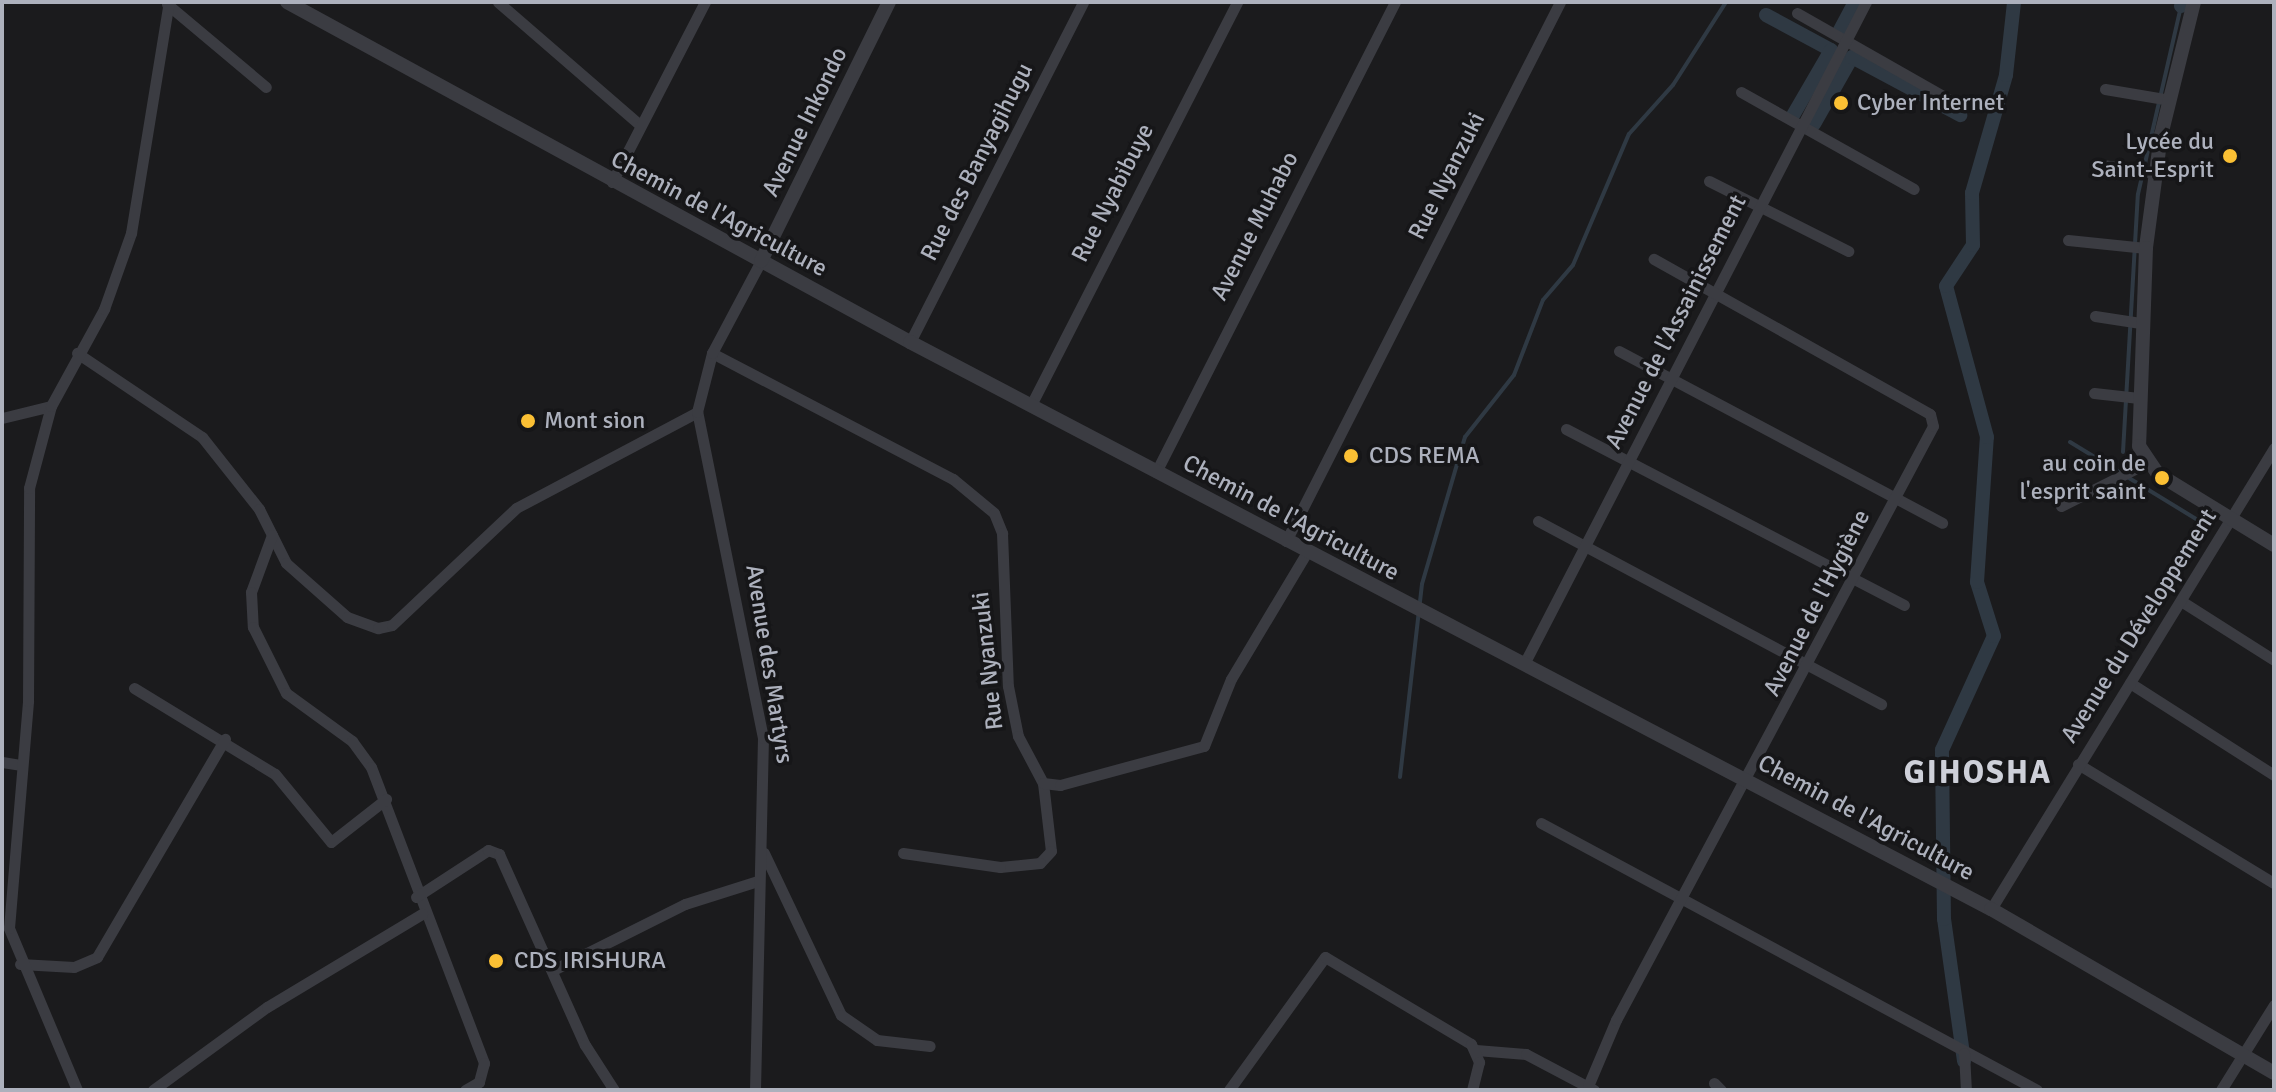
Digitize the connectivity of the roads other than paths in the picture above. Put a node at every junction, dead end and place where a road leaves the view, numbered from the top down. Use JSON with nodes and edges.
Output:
{"nodes":[{"id":1,"x":287,"y":2,"type":"edge"},
{"id":2,"x":498,"y":2,"type":"edge"},
{"id":3,"x":705,"y":2,"type":"edge"},
{"id":4,"x":889,"y":2,"type":"edge"},
{"id":5,"x":1083,"y":2,"type":"edge"},
{"id":6,"x":1237,"y":2,"type":"edge"},
{"id":7,"x":1395,"y":2,"type":"edge"},
{"id":8,"x":1560,"y":2,"type":"edge"},
{"id":9,"x":1866,"y":2,"type":"edge"},
{"id":10,"x":2194,"y":2,"type":"edge"},
{"id":11,"x":168,"y":3,"type":"edge"},
{"id":12,"x":1797,"y":13,"type":"dead end"},
{"id":13,"x":1846,"y":42,"type":"junction"},
{"id":14,"x":266,"y":87,"type":"dead end"},
{"id":15,"x":2105,"y":89,"type":"dead end"},
{"id":16,"x":1741,"y":92,"type":"dead end"},
{"id":17,"x":1950,"y":100,"type":"dead end"},
{"id":18,"x":2170,"y":100,"type":"junction"},
{"id":19,"x":640,"y":125,"type":"junction"},
{"id":20,"x":1801,"y":125,"type":"junction"},
{"id":21,"x":2103,"y":165,"type":"dead end"},
{"id":22,"x":2155,"y":173,"type":"junction"},
{"id":23,"x":1709,"y":181,"type":"dead end"},
{"id":24,"x":612,"y":182,"type":"junction"},
{"id":25,"x":1914,"y":189,"type":"dead end"},
{"id":26,"x":1761,"y":206,"type":"junction"},
{"id":27,"x":2068,"y":240,"type":"dead end"},
{"id":28,"x":2146,"y":248,"type":"junction"},
{"id":29,"x":1848,"y":251,"type":"dead end"},
{"id":30,"x":1654,"y":259,"type":"dead end"},
{"id":31,"x":761,"y":261,"type":"junction"},
{"id":32,"x":1716,"y":293,"type":"junction"},
{"id":33,"x":2095,"y":316,"type":"dead end"},
{"id":34,"x":2140,"y":323,"type":"junction"},
{"id":35,"x":910,"y":342,"type":"junction"},
{"id":36,"x":1619,"y":351,"type":"dead end"},
{"id":37,"x":77,"y":353,"type":"junction"},
{"id":38,"x":712,"y":353,"type":"junction"},
{"id":39,"x":1674,"y":379,"type":"junction"},
{"id":40,"x":2094,"y":393,"type":"dead end"},
{"id":41,"x":2139,"y":398,"type":"junction"},
{"id":42,"x":1031,"y":405,"type":"junction"},
{"id":43,"x":51,"y":406,"type":"junction"},
{"id":44,"x":697,"y":412,"type":"junction"},
{"id":45,"x":2,"y":418,"type":"edge"},
{"id":46,"x":1566,"y":429,"type":"dead end"},
{"id":47,"x":2274,"y":448,"type":"edge"},
{"id":48,"x":1628,"y":461,"type":"junction"},
{"id":49,"x":2145,"y":464,"type":"junction"},
{"id":50,"x":1156,"y":472,"type":"junction"},
{"id":51,"x":1897,"y":495,"type":"junction"},
{"id":52,"x":2061,"y":506,"type":"dead end"},
{"id":53,"x":2232,"y":518,"type":"junction"},
{"id":54,"x":1538,"y":521,"type":"dead end"},
{"id":55,"x":1942,"y":523,"type":"dead end"},
{"id":56,"x":272,"y":535,"type":"junction"},
{"id":57,"x":1286,"y":541,"type":"junction"},
{"id":58,"x":1585,"y":544,"type":"junction"},
{"id":59,"x":2274,"y":545,"type":"edge"},
{"id":60,"x":1307,"y":552,"type":"junction"},
{"id":61,"x":1855,"y":578,"type":"junction"},
{"id":62,"x":2181,"y":601,"type":"junction"},
{"id":63,"x":1904,"y":605,"type":"dead end"},
{"id":64,"x":2274,"y":660,"type":"edge"},
{"id":65,"x":1525,"y":662,"type":"junction"},
{"id":66,"x":1812,"y":664,"type":"junction"},
{"id":67,"x":2130,"y":683,"type":"junction"},
{"id":68,"x":134,"y":688,"type":"dead end"},
{"id":69,"x":1881,"y":704,"type":"dead end"},
{"id":70,"x":225,"y":739,"type":"junction"},
{"id":71,"x":2,"y":762,"type":"edge"},
{"id":72,"x":2078,"y":764,"type":"junction"},
{"id":73,"x":22,"y":765,"type":"junction"},
{"id":74,"x":2274,"y":775,"type":"edge"},
{"id":75,"x":1749,"y":779,"type":"junction"},
{"id":76,"x":1043,"y":783,"type":"junction"},
{"id":77,"x":386,"y":799,"type":"junction"},
{"id":78,"x":1541,"y":823,"type":"dead end"},
{"id":79,"x":764,"y":853,"type":"junction"},
{"id":80,"x":903,"y":853,"type":"dead end"},
{"id":81,"x":758,"y":881,"type":"junction"},
{"id":82,"x":2274,"y":883,"type":"edge"},
{"id":83,"x":416,"y":897,"type":"junction"},
{"id":84,"x":1686,"y":899,"type":"junction"},
{"id":85,"x":1991,"y":909,"type":"junction"},
{"id":86,"x":422,"y":914,"type":"junction"},
{"id":87,"x":20,"y":964,"type":"junction"},
{"id":88,"x":555,"y":969,"type":"junction"},
{"id":89,"x":2274,"y":1005,"type":"edge"},
{"id":90,"x":930,"y":1046,"type":"dead end"},
{"id":91,"x":1476,"y":1050,"type":"junction"},
{"id":92,"x":1964,"y":1053,"type":"junction"},
{"id":93,"x":2241,"y":1057,"type":"junction"},
{"id":94,"x":2274,"y":1073,"type":"edge"},
{"id":95,"x":1591,"y":1088,"type":"edge"},
{"id":96,"x":77,"y":1090,"type":"edge"},
{"id":97,"x":153,"y":1090,"type":"edge"},
{"id":98,"x":465,"y":1090,"type":"edge"},
{"id":99,"x":614,"y":1090,"type":"edge"},
{"id":100,"x":755,"y":1090,"type":"edge"},
{"id":101,"x":1229,"y":1090,"type":"edge"},
{"id":102,"x":1472,"y":1090,"type":"edge"},
{"id":103,"x":1966,"y":1090,"type":"edge"},
{"id":104,"x":2037,"y":1090,"type":"edge"},
{"id":105,"x":2221,"y":1090,"type":"edge"}],
"edges":[{"from":1,"to":24,"type":"street","name":"Chemin de l'Agriculture"},
{"from":2,"to":19,"type":"street"},
{"from":3,"to":19,"type":"street"},
{"from":4,"to":31,"type":"street","name":"Avenue Inkondo"},
{"from":5,"to":35,"type":"street","name":"Rue des Banyagihugu"},
{"from":6,"to":42,"type":"street","name":"Rue Nyabibuye"},
{"from":7,"to":50,"type":"street","name":"Avenue Muhabo"},
{"from":8,"to":57,"type":"street","name":"Rue Nyanzuki"},
{"from":9,"to":13,"type":"street","name":"Avenue de l'Assainissement"},
{"from":10,"to":18,"type":"street"},
{"from":11,"to":14,"type":"street"},
{"from":11,"to":37,"type":"street"},
{"from":12,"to":13,"type":"street"},
{"from":13,"to":17,"type":"street"},
{"from":13,"to":20,"type":"street","name":"Avenue de l'Assainissement"},
{"from":15,"to":18,"type":"street"},
{"from":16,"to":20,"type":"street"},
{"from":18,"to":22,"type":"street"},
{"from":19,"to":24,"type":"street"},
{"from":20,"to":25,"type":"street"},
{"from":20,"to":26,"type":"street","name":"Avenue de l'Assainissement"},
{"from":21,"to":22,"type":"street"},
{"from":22,"to":28,"type":"street"},
{"from":23,"to":26,"type":"street"},
{"from":24,"to":31,"type":"street","name":"Chemin de l'Agriculture"},
{"from":26,"to":29,"type":"street"},
{"from":26,"to":32,"type":"street","name":"Avenue de l'Assainissement"},
{"from":27,"to":28,"type":"street"},
{"from":28,"to":34,"type":"street"},
{"from":30,"to":32,"type":"street","name":"Avenue de l'Hygiène"},
{"from":31,"to":35,"type":"street","name":"Chemin de l'Agriculture"},
{"from":31,"to":38,"type":"street","name":"Avenue des Martyrs"},
{"from":32,"to":39,"type":"street","name":"Avenue de l'Assainissement"},
{"from":32,"to":51,"type":"street","name":"Avenue de l'Hygiène"},
{"from":33,"to":34,"type":"street"},
{"from":34,"to":41,"type":"street"},
{"from":35,"to":42,"type":"street","name":"Chemin de l'Agriculture"},
{"from":36,"to":39,"type":"street"},
{"from":37,"to":43,"type":"street"},
{"from":37,"to":56,"type":"street"},
{"from":38,"to":44,"type":"street","name":"Avenue des Martyrs"},
{"from":38,"to":76,"type":"street","name":"Rue Nyanzuki"},
{"from":39,"to":48,"type":"street","name":"Avenue de l'Assainissement"},
{"from":39,"to":51,"type":"street"},
{"from":40,"to":41,"type":"street"},
{"from":41,"to":49,"type":"street"},
{"from":42,"to":50,"type":"street","name":"Chemin de l'Agriculture"},
{"from":43,"to":45,"type":"street"},
{"from":43,"to":73,"type":"street"},
{"from":44,"to":56,"type":"street"},
{"from":44,"to":79,"type":"street","name":"Avenue des Martyrs"},
{"from":46,"to":48,"type":"street"},
{"from":47,"to":53,"type":"street","name":"Avenue du Développement"},
{"from":48,"to":58,"type":"street","name":"Avenue de l'Assainissement"},
{"from":48,"to":61,"type":"street"},
{"from":49,"to":52,"type":"street"},
{"from":49,"to":53,"type":"street"},
{"from":50,"to":57,"type":"street","name":"Chemin de l'Agriculture"},
{"from":51,"to":55,"type":"street"},
{"from":51,"to":61,"type":"street","name":"Avenue de l'Hygiène"},
{"from":53,"to":59,"type":"street"},
{"from":53,"to":62,"type":"street","name":"Avenue du Développement"},
{"from":54,"to":58,"type":"street"},
{"from":56,"to":77,"type":"street"},
{"from":57,"to":60,"type":"street","name":"Chemin de l'Agriculture"},
{"from":58,"to":65,"type":"street","name":"Avenue de l'Assainissement"},
{"from":58,"to":66,"type":"street"},
{"from":60,"to":65,"type":"street","name":"Chemin de l'Agriculture"},
{"from":60,"to":76,"type":"street"},
{"from":61,"to":63,"type":"street"},
{"from":61,"to":66,"type":"street","name":"Avenue de l'Hygiène"},
{"from":62,"to":64,"type":"street"},
{"from":62,"to":67,"type":"street","name":"Avenue du Développement"},
{"from":65,"to":75,"type":"street","name":"Chemin de l'Agriculture"},
{"from":66,"to":69,"type":"street"},
{"from":66,"to":75,"type":"street","name":"Avenue de l'Hygiène"},
{"from":67,"to":72,"type":"street","name":"Avenue du Développement"},
{"from":67,"to":74,"type":"street"},
{"from":68,"to":70,"type":"street"},
{"from":70,"to":77,"type":"street"},
{"from":70,"to":87,"type":"street"},
{"from":71,"to":73,"type":"street"},
{"from":72,"to":82,"type":"street"},
{"from":72,"to":85,"type":"street","name":"Avenue du Développement"},
{"from":73,"to":87,"type":"street"},
{"from":75,"to":84,"type":"street","name":"Avenue de l'Hygiène"},
{"from":75,"to":85,"type":"street","name":"Chemin de l'Agriculture"},
{"from":76,"to":80,"type":"street"},
{"from":77,"to":83,"type":"street"},
{"from":78,"to":84,"type":"street"},
{"from":79,"to":81,"type":"street","name":"Avenue des Martyrs"},
{"from":79,"to":90,"type":"street"},
{"from":81,"to":88,"type":"street"},
{"from":81,"to":100,"type":"street","name":"Avenue des Martyrs"},
{"from":83,"to":86,"type":"street"},
{"from":83,"to":88,"type":"street"},
{"from":84,"to":92,"type":"street"},
{"from":84,"to":95,"type":"street","name":"Avenue de l'Hygiène"},
{"from":85,"to":93,"type":"street","name":"Chemin de l'Agriculture"},
{"from":86,"to":97,"type":"street"},
{"from":86,"to":98,"type":"street"},
{"from":87,"to":96,"type":"street"},
{"from":88,"to":99,"type":"street"},
{"from":89,"to":93,"type":"street"},
{"from":91,"to":95,"type":"street"},
{"from":91,"to":101,"type":"street"},
{"from":91,"to":102,"type":"street"},
{"from":92,"to":103,"type":"street"},
{"from":92,"to":104,"type":"street"},
{"from":93,"to":94,"type":"street","name":"Chemin de l'Agriculture"},
{"from":93,"to":105,"type":"street"}]}
